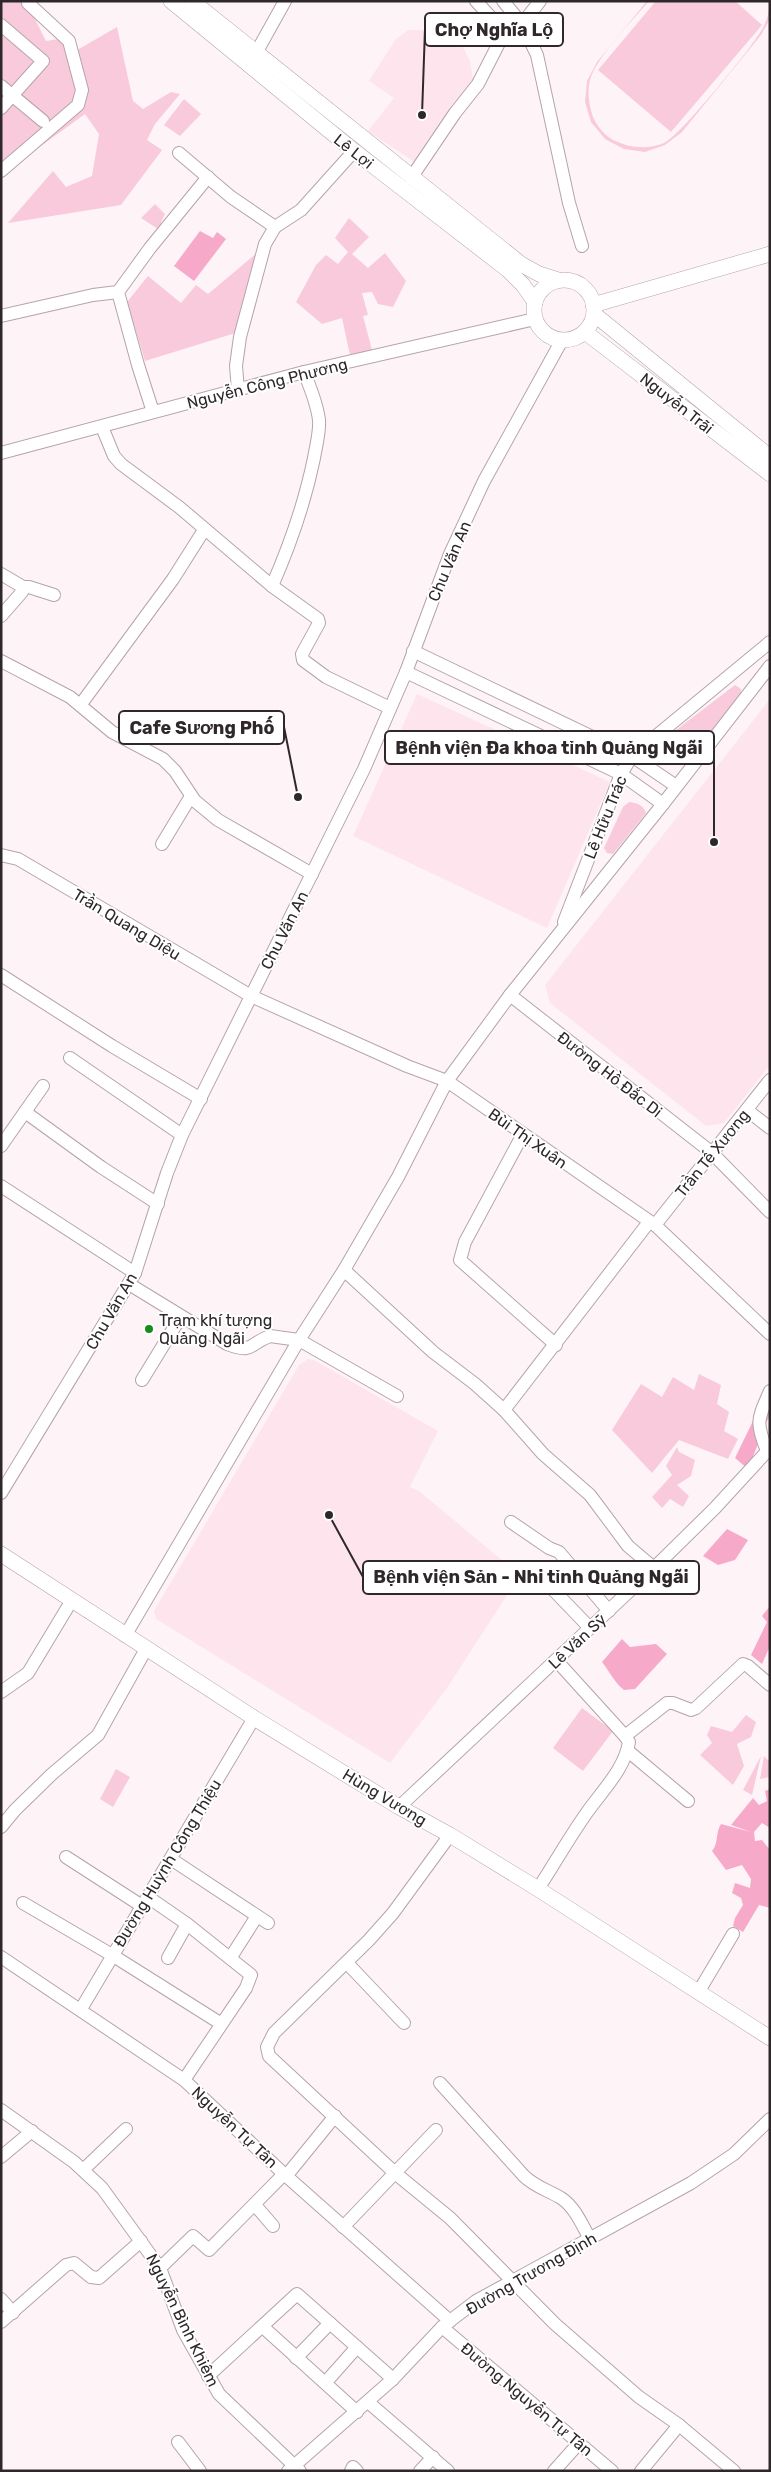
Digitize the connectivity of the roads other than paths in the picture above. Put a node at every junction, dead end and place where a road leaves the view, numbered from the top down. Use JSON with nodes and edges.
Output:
{"nodes":[{"id":1,"x":171,"y":1,"type":"edge"},
{"id":2,"x":192,"y":1,"type":"edge"},
{"id":3,"x":286,"y":1,"type":"edge"},
{"id":4,"x":476,"y":1,"type":"edge"},
{"id":5,"x":503,"y":1,"type":"edge"},
{"id":6,"x":540,"y":1,"type":"edge"},
{"id":7,"x":28,"y":3,"type":"dead end"},
{"id":8,"x":1,"y":24,"type":"edge"},
{"id":9,"x":522,"y":24,"type":"junction"},
{"id":10,"x":252,"y":59,"type":"junction"},
{"id":11,"x":1,"y":86,"type":"edge"},
{"id":12,"x":12,"y":96,"type":"junction"},
{"id":13,"x":1,"y":108,"type":"edge"},
{"id":14,"x":43,"y":121,"type":"dead end"},
{"id":15,"x":358,"y":145,"type":"junction"},
{"id":16,"x":179,"y":153,"type":"dead end"},
{"id":17,"x":1,"y":171,"type":"edge"},
{"id":18,"x":208,"y":177,"type":"junction"},
{"id":19,"x":411,"y":178,"type":"junction"},
{"id":20,"x":275,"y":227,"type":"junction"},
{"id":21,"x":582,"y":246,"type":"dead end"},
{"id":22,"x":770,"y":254,"type":"edge"},
{"id":23,"x":558,"y":280,"type":"junction"},
{"id":24,"x":118,"y":292,"type":"junction"},
{"id":25,"x":534,"y":302,"type":"junction"},
{"id":26,"x":594,"y":309,"type":"junction"},
{"id":27,"x":1,"y":316,"type":"edge"},
{"id":28,"x":535,"y":319,"type":"junction"},
{"id":29,"x":585,"y":332,"type":"junction"},
{"id":30,"x":562,"y":340,"type":"junction"},
{"id":31,"x":304,"y":372,"type":"junction"},
{"id":32,"x":238,"y":390,"type":"junction"},
{"id":33,"x":153,"y":412,"type":"junction"},
{"id":34,"x":102,"y":426,"type":"junction"},
{"id":35,"x":1,"y":453,"type":"edge"},
{"id":36,"x":770,"y":457,"type":"edge"},
{"id":37,"x":770,"y":474,"type":"edge"},
{"id":38,"x":204,"y":530,"type":"junction"},
{"id":39,"x":1,"y":574,"type":"edge"},
{"id":40,"x":272,"y":586,"type":"junction"},
{"id":41,"x":23,"y":587,"type":"junction"},
{"id":42,"x":54,"y":595,"type":"dead end"},
{"id":43,"x":1,"y":616,"type":"edge"},
{"id":44,"x":770,"y":642,"type":"edge"},
{"id":45,"x":413,"y":651,"type":"junction"},
{"id":46,"x":1,"y":661,"type":"edge"},
{"id":47,"x":741,"y":664,"type":"junction"},
{"id":48,"x":770,"y":666,"type":"edge"},
{"id":49,"x":406,"y":672,"type":"junction"},
{"id":50,"x":759,"y":679,"type":"junction"},
{"id":51,"x":81,"y":704,"type":"junction"},
{"id":52,"x":390,"y":708,"type":"junction"},
{"id":53,"x":632,"y":756,"type":"junction"},
{"id":54,"x":621,"y":774,"type":"junction"},
{"id":55,"x":676,"y":786,"type":"junction"},
{"id":56,"x":191,"y":796,"type":"junction"},
{"id":57,"x":663,"y":804,"type":"junction"},
{"id":58,"x":162,"y":844,"type":"dead end"},
{"id":59,"x":1,"y":855,"type":"edge"},
{"id":60,"x":312,"y":874,"type":"junction"},
{"id":61,"x":559,"y":933,"type":"junction"},
{"id":62,"x":1,"y":975,"type":"edge"},
{"id":63,"x":510,"y":995,"type":"junction"},
{"id":64,"x":250,"y":996,"type":"junction"},
{"id":65,"x":70,"y":1058,"type":"dead end"},
{"id":66,"x":770,"y":1080,"type":"edge"},
{"id":67,"x":446,"y":1081,"type":"junction"},
{"id":68,"x":43,"y":1086,"type":"dead end"},
{"id":69,"x":201,"y":1099,"type":"junction"},
{"id":70,"x":747,"y":1110,"type":"junction"},
{"id":71,"x":26,"y":1112,"type":"junction"},
{"id":72,"x":770,"y":1128,"type":"edge"},
{"id":73,"x":523,"y":1134,"type":"junction"},
{"id":74,"x":182,"y":1135,"type":"junction"},
{"id":75,"x":1,"y":1146,"type":"edge"},
{"id":76,"x":711,"y":1152,"type":"junction"},
{"id":77,"x":1,"y":1186,"type":"edge"},
{"id":78,"x":158,"y":1204,"type":"junction"},
{"id":79,"x":770,"y":1212,"type":"edge"},
{"id":80,"x":652,"y":1224,"type":"junction"},
{"id":81,"x":344,"y":1270,"type":"junction"},
{"id":82,"x":132,"y":1279,"type":"junction"},
{"id":83,"x":180,"y":1318,"type":"junction"},
{"id":84,"x":770,"y":1334,"type":"edge"},
{"id":85,"x":298,"y":1340,"type":"junction"},
{"id":86,"x":556,"y":1345,"type":"junction"},
{"id":87,"x":142,"y":1380,"type":"dead end"},
{"id":88,"x":770,"y":1391,"type":"edge"},
{"id":89,"x":398,"y":1396,"type":"dead end"},
{"id":90,"x":504,"y":1410,"type":"junction"},
{"id":91,"x":768,"y":1450,"type":"edge"},
{"id":92,"x":1,"y":1493,"type":"edge"},
{"id":93,"x":511,"y":1522,"type":"dead end"},
{"id":94,"x":1,"y":1554,"type":"edge"},
{"id":95,"x":654,"y":1568,"type":"junction"},
{"id":96,"x":536,"y":1572,"type":"dead end"},
{"id":97,"x":72,"y":1600,"type":"junction"},
{"id":98,"x":609,"y":1611,"type":"junction"},
{"id":99,"x":590,"y":1628,"type":"junction"},
{"id":100,"x":125,"y":1636,"type":"junction"},
{"id":101,"x":146,"y":1649,"type":"junction"},
{"id":102,"x":556,"y":1660,"type":"junction"},
{"id":103,"x":770,"y":1685,"type":"edge"},
{"id":104,"x":1,"y":1692,"type":"edge"},
{"id":105,"x":254,"y":1718,"type":"junction"},
{"id":106,"x":625,"y":1736,"type":"junction"},
{"id":107,"x":628,"y":1751,"type":"junction"},
{"id":108,"x":688,"y":1801,"type":"dead end"},
{"id":109,"x":399,"y":1807,"type":"junction"},
{"id":110,"x":1,"y":1827,"type":"edge"},
{"id":111,"x":450,"y":1836,"type":"junction"},
{"id":112,"x":66,"y":1857,"type":"dead end"},
{"id":113,"x":171,"y":1858,"type":"junction"},
{"id":114,"x":538,"y":1889,"type":"junction"},
{"id":115,"x":145,"y":1902,"type":"junction"},
{"id":116,"x":23,"y":1903,"type":"dead end"},
{"id":117,"x":257,"y":1916,"type":"junction"},
{"id":118,"x":268,"y":1923,"type":"dead end"},
{"id":119,"x":187,"y":1924,"type":"junction"},
{"id":120,"x":733,"y":1934,"type":"dead end"},
{"id":121,"x":112,"y":1955,"type":"junction"},
{"id":122,"x":1,"y":1957,"type":"edge"},
{"id":123,"x":231,"y":1957,"type":"junction"},
{"id":124,"x":168,"y":1958,"type":"dead end"},
{"id":125,"x":346,"y":1963,"type":"junction"},
{"id":126,"x":699,"y":1991,"type":"junction"},
{"id":127,"x":81,"y":2009,"type":"junction"},
{"id":128,"x":220,"y":2023,"type":"junction"},
{"id":129,"x":404,"y":2023,"type":"dead end"},
{"id":130,"x":770,"y":2038,"type":"edge"},
{"id":131,"x":184,"y":2080,"type":"junction"},
{"id":132,"x":440,"y":2083,"type":"dead end"},
{"id":133,"x":1,"y":2110,"type":"edge"},
{"id":134,"x":335,"y":2116,"type":"junction"},
{"id":135,"x":770,"y":2119,"type":"edge"},
{"id":136,"x":126,"y":2129,"type":"dead end"},
{"id":137,"x":436,"y":2130,"type":"dead end"},
{"id":138,"x":32,"y":2131,"type":"junction"},
{"id":139,"x":1,"y":2157,"type":"edge"},
{"id":140,"x":83,"y":2170,"type":"junction"},
{"id":141,"x":395,"y":2173,"type":"junction"},
{"id":142,"x":286,"y":2175,"type":"junction"},
{"id":143,"x":255,"y":2205,"type":"junction"},
{"id":144,"x":273,"y":2226,"type":"dead end"},
{"id":145,"x":343,"y":2227,"type":"junction"},
{"id":146,"x":590,"y":2239,"type":"junction"},
{"id":147,"x":141,"y":2241,"type":"junction"},
{"id":148,"x":160,"y":2268,"type":"junction"},
{"id":149,"x":513,"y":2280,"type":"junction"},
{"id":150,"x":1,"y":2299,"type":"edge"},
{"id":151,"x":13,"y":2313,"type":"junction"},
{"id":152,"x":1,"y":2322,"type":"edge"},
{"id":153,"x":330,"y":2323,"type":"junction"},
{"id":154,"x":446,"y":2324,"type":"junction"},
{"id":155,"x":263,"y":2327,"type":"junction"},
{"id":156,"x":357,"y":2347,"type":"junction"},
{"id":157,"x":296,"y":2358,"type":"junction"},
{"id":158,"x":208,"y":2376,"type":"junction"},
{"id":159,"x":393,"y":2378,"type":"junction"},
{"id":160,"x":326,"y":2382,"type":"junction"},
{"id":161,"x":368,"y":2402,"type":"junction"},
{"id":162,"x":357,"y":2412,"type":"junction"},
{"id":163,"x":679,"y":2425,"type":"junction"},
{"id":164,"x":178,"y":2442,"type":"dead end"},
{"id":165,"x":579,"y":2443,"type":"junction"},
{"id":166,"x":432,"y":2457,"type":"junction"},
{"id":167,"x":294,"y":2469,"type":"edge"},
{"id":168,"x":200,"y":2471,"type":"edge"},
{"id":169,"x":350,"y":2471,"type":"edge"},
{"id":170,"x":357,"y":2471,"type":"edge"},
{"id":171,"x":420,"y":2471,"type":"edge"},
{"id":172,"x":448,"y":2471,"type":"edge"},
{"id":173,"x":554,"y":2471,"type":"edge"},
{"id":174,"x":612,"y":2471,"type":"edge"},
{"id":175,"x":641,"y":2471,"type":"edge"},
{"id":176,"x":734,"y":2471,"type":"edge"}],
"edges":[{"from":1,"to":10,"type":"main road","name":"Lê Lợi"},
{"from":2,"to":10,"type":"main road","name":"Lê Lợi"},
{"from":3,"to":10,"type":"street"},
{"from":4,"to":19,"type":"street"},
{"from":5,"to":9,"type":"street"},
{"from":6,"to":9,"type":"street"},
{"from":7,"to":17,"type":"street"},
{"from":8,"to":12,"type":"street"},
{"from":9,"to":21,"type":"street"},
{"from":10,"to":15,"type":"main road","name":"Lê Lợi"},
{"from":11,"to":12,"type":"street"},
{"from":12,"to":13,"type":"street"},
{"from":12,"to":14,"type":"street"},
{"from":15,"to":19,"type":"main road","name":"Lê Lợi"},
{"from":15,"to":20,"type":"street"},
{"from":15,"to":25,"type":"main road","name":"Lê Lợi"},
{"from":16,"to":18,"type":"street"},
{"from":18,"to":20,"type":"street"},
{"from":18,"to":24,"type":"street"},
{"from":19,"to":23,"type":"main road","name":"Lê Lợi"},
{"from":20,"to":32,"type":"street"},
{"from":22,"to":26,"type":"main road"},
{"from":23,"to":25,"type":"main road"},
{"from":23,"to":26,"type":"main road"},
{"from":24,"to":27,"type":"street"},
{"from":24,"to":33,"type":"street"},
{"from":25,"to":28,"type":"main road"},
{"from":26,"to":29,"type":"main road"},
{"from":26,"to":36,"type":"main road","name":"Nguyễn Trãi"},
{"from":28,"to":30,"type":"main road"},
{"from":28,"to":31,"type":"street","name":"Nguyễn Công Phương"},
{"from":29,"to":30,"type":"main road"},
{"from":29,"to":37,"type":"main road","name":"Nguyễn Trãi"},
{"from":30,"to":45,"type":"street","name":"Chu Văn An"},
{"from":31,"to":32,"type":"street","name":"Nguyễn Công Phương"},
{"from":31,"to":40,"type":"street"},
{"from":32,"to":33,"type":"street","name":"Nguyễn Công Phương"},
{"from":33,"to":34,"type":"street","name":"Nguyễn Công Phương"},
{"from":34,"to":35,"type":"street","name":"Nguyễn Công Phương"},
{"from":34,"to":38,"type":"street"},
{"from":38,"to":40,"type":"street"},
{"from":38,"to":51,"type":"street"},
{"from":39,"to":41,"type":"street"},
{"from":40,"to":52,"type":"street"},
{"from":41,"to":42,"type":"street"},
{"from":41,"to":43,"type":"street"},
{"from":44,"to":47,"type":"street","name":"Lê Hữu Trác"},
{"from":45,"to":49,"type":"street","name":"Chu Văn An"},
{"from":45,"to":53,"type":"street"},
{"from":46,"to":51,"type":"street"},
{"from":47,"to":50,"type":"street"},
{"from":47,"to":53,"type":"street","name":"Lê Hữu Trác"},
{"from":48,"to":50,"type":"street","name":"Lê Hữu Trác"},
{"from":49,"to":52,"type":"street","name":"Chu Văn An"},
{"from":49,"to":54,"type":"street"},
{"from":50,"to":55,"type":"street","name":"Lê Hữu Trác"},
{"from":51,"to":56,"type":"street"},
{"from":52,"to":60,"type":"street","name":"Chu Văn An"},
{"from":53,"to":54,"type":"street","name":"Lê Hữu Trác"},
{"from":53,"to":55,"type":"street"},
{"from":54,"to":57,"type":"street"},
{"from":54,"to":61,"type":"street","name":"Lê Hữu Trác"},
{"from":55,"to":57,"type":"street","name":"Lê Hữu Trác"},
{"from":56,"to":58,"type":"street"},
{"from":56,"to":60,"type":"street"},
{"from":57,"to":61,"type":"street","name":"Lê Hữu Trác"},
{"from":59,"to":64,"type":"street","name":"Trần Quang Diệu"},
{"from":60,"to":64,"type":"street","name":"Chu Văn An"},
{"from":61,"to":63,"type":"street","name":"Lê Hữu Trác"},
{"from":62,"to":69,"type":"street"},
{"from":63,"to":67,"type":"street","name":"Lê Hữu Trác"},
{"from":63,"to":76,"type":"street","name":"Đường Hồ Đắc Di"},
{"from":64,"to":67,"type":"street","name":"Bùi Thị Xuân"},
{"from":64,"to":69,"type":"street","name":"Chu Văn An"},
{"from":65,"to":74,"type":"street"},
{"from":66,"to":70,"type":"street","name":"Trần Tế Xương"},
{"from":67,"to":73,"type":"street","name":"Bùi Thị Xuân"},
{"from":67,"to":81,"type":"street","name":"Lê Hữu Trác"},
{"from":68,"to":71,"type":"street"},
{"from":69,"to":74,"type":"street","name":"Chu Văn An"},
{"from":70,"to":72,"type":"street"},
{"from":70,"to":76,"type":"street","name":"Trần Tế Xương"},
{"from":71,"to":75,"type":"street"},
{"from":71,"to":78,"type":"street"},
{"from":73,"to":80,"type":"street","name":"Bùi Thị Xuân"},
{"from":73,"to":86,"type":"street"},
{"from":74,"to":78,"type":"street","name":"Chu Văn An"},
{"from":76,"to":79,"type":"street","name":"Đường Hồ Đắc Di"},
{"from":76,"to":80,"type":"street","name":"Trần Tế Xương"},
{"from":77,"to":82,"type":"street"},
{"from":78,"to":82,"type":"street","name":"Chu Văn An"},
{"from":80,"to":84,"type":"street","name":"Bùi Thị Xuân"},
{"from":80,"to":86,"type":"street","name":"Trần Tế Xương"},
{"from":81,"to":85,"type":"street","name":"Lê Hữu Trác"},
{"from":81,"to":90,"type":"street"},
{"from":82,"to":83,"type":"street"},
{"from":82,"to":92,"type":"street","name":"Chu Văn An"},
{"from":83,"to":85,"type":"street"},
{"from":83,"to":87,"type":"street"},
{"from":85,"to":89,"type":"street"},
{"from":85,"to":100,"type":"street","name":"Lê Hữu Trác"},
{"from":86,"to":90,"type":"street","name":"Trần Tế Xương"},
{"from":88,"to":91,"type":"street"},
{"from":90,"to":95,"type":"street"},
{"from":91,"to":95,"type":"street","name":"Lê Văn Sỹ"},
{"from":93,"to":98,"type":"street"},
{"from":94,"to":97,"type":"main road","name":"Hùng Vương"},
{"from":95,"to":98,"type":"street","name":"Lê Văn Sỹ"},
{"from":96,"to":99,"type":"street"},
{"from":97,"to":100,"type":"main road","name":"Hùng Vương"},
{"from":97,"to":104,"type":"street"},
{"from":98,"to":99,"type":"street","name":"Lê Văn Sỹ"},
{"from":99,"to":102,"type":"street","name":"Lê Văn Sỹ"},
{"from":100,"to":101,"type":"main road","name":"Hùng Vương"},
{"from":101,"to":105,"type":"main road","name":"Hùng Vương"},
{"from":101,"to":110,"type":"street"},
{"from":102,"to":106,"type":"street"},
{"from":102,"to":109,"type":"street","name":"Lê Văn Sỹ"},
{"from":103,"to":106,"type":"street"},
{"from":105,"to":109,"type":"main road","name":"Hùng Vương"},
{"from":105,"to":113,"type":"street","name":"Đường Huỳnh Công Thiệu"},
{"from":106,"to":107,"type":"street"},
{"from":107,"to":108,"type":"street"},
{"from":107,"to":114,"type":"street"},
{"from":109,"to":111,"type":"main road","name":"Hùng Vương"},
{"from":111,"to":114,"type":"main road","name":"Hùng Vương"},
{"from":111,"to":125,"type":"street"},
{"from":112,"to":115,"type":"street"},
{"from":113,"to":115,"type":"street","name":"Đường Huỳnh Công Thiệu"},
{"from":113,"to":117,"type":"street"},
{"from":114,"to":126,"type":"main road","name":"Hùng Vương"},
{"from":115,"to":119,"type":"street"},
{"from":115,"to":121,"type":"street","name":"Đường Huỳnh Công Thiệu"},
{"from":116,"to":121,"type":"street"},
{"from":117,"to":118,"type":"street"},
{"from":117,"to":123,"type":"street"},
{"from":119,"to":123,"type":"street"},
{"from":119,"to":124,"type":"street"},
{"from":120,"to":126,"type":"street"},
{"from":121,"to":127,"type":"street","name":"Đường Huỳnh Công Thiệu"},
{"from":121,"to":128,"type":"street"},
{"from":122,"to":127,"type":"street","name":"Nguyễn Tự Tân"},
{"from":123,"to":128,"type":"street"},
{"from":125,"to":129,"type":"street"},
{"from":125,"to":134,"type":"street"},
{"from":126,"to":130,"type":"main road","name":"Hùng Vương"},
{"from":127,"to":131,"type":"street","name":"Nguyễn Tự Tân"},
{"from":128,"to":131,"type":"street"},
{"from":131,"to":142,"type":"street","name":"Nguyễn Tự Tân"},
{"from":132,"to":146,"type":"street"},
{"from":133,"to":138,"type":"street","name":"Nguyễn Bình Khiêm"},
{"from":134,"to":141,"type":"street"},
{"from":134,"to":142,"type":"street"},
{"from":135,"to":146,"type":"street","name":"Đường Trương Định"},
{"from":136,"to":140,"type":"street"},
{"from":137,"to":141,"type":"street"},
{"from":138,"to":139,"type":"street"},
{"from":138,"to":140,"type":"street","name":"Nguyễn Bình Khiêm"},
{"from":140,"to":147,"type":"street","name":"Nguyễn Bình Khiêm"},
{"from":141,"to":145,"type":"street"},
{"from":141,"to":149,"type":"street"},
{"from":142,"to":143,"type":"street"},
{"from":142,"to":145,"type":"street","name":"Nguyễn Tự Tân"},
{"from":143,"to":144,"type":"street"},
{"from":143,"to":148,"type":"street"},
{"from":145,"to":154,"type":"street","name":"Nguyễn Tự Tân"},
{"from":146,"to":149,"type":"street","name":"Đường Trương Định"},
{"from":147,"to":148,"type":"street","name":"Nguyễn Bình Khiêm"},
{"from":147,"to":151,"type":"street"},
{"from":148,"to":158,"type":"street","name":"Nguyễn Bình Khiêm"},
{"from":149,"to":154,"type":"street","name":"Đường Trương Định"},
{"from":149,"to":163,"type":"street"},
{"from":150,"to":151,"type":"street"},
{"from":151,"to":152,"type":"street"},
{"from":153,"to":155,"type":"street"},
{"from":153,"to":156,"type":"street"},
{"from":153,"to":157,"type":"street"},
{"from":154,"to":159,"type":"street","name":"Đường Trương Định"},
{"from":154,"to":165,"type":"street","name":"Đường Nguyễn Tự Tân"},
{"from":155,"to":157,"type":"street"},
{"from":155,"to":158,"type":"street"},
{"from":156,"to":159,"type":"street"},
{"from":156,"to":160,"type":"street"},
{"from":157,"to":160,"type":"street"},
{"from":158,"to":167,"type":"street","name":"Nguyễn Bình Khiêm"},
{"from":159,"to":161,"type":"street","name":"Đường Trương Định"},
{"from":160,"to":162,"type":"street"},
{"from":161,"to":162,"type":"street","name":"Đường Trương Định"},
{"from":161,"to":166,"type":"street"},
{"from":162,"to":167,"type":"street","name":"Đường Trương Định"},
{"from":163,"to":175,"type":"street"},
{"from":163,"to":176,"type":"street"},
{"from":164,"to":168,"type":"street"},
{"from":165,"to":173,"type":"street"},
{"from":165,"to":174,"type":"street","name":"Đường Nguyễn Tự Tân"},
{"from":166,"to":171,"type":"street"},
{"from":166,"to":172,"type":"street"},
{"from":169,"to":170,"type":"street"}]}
